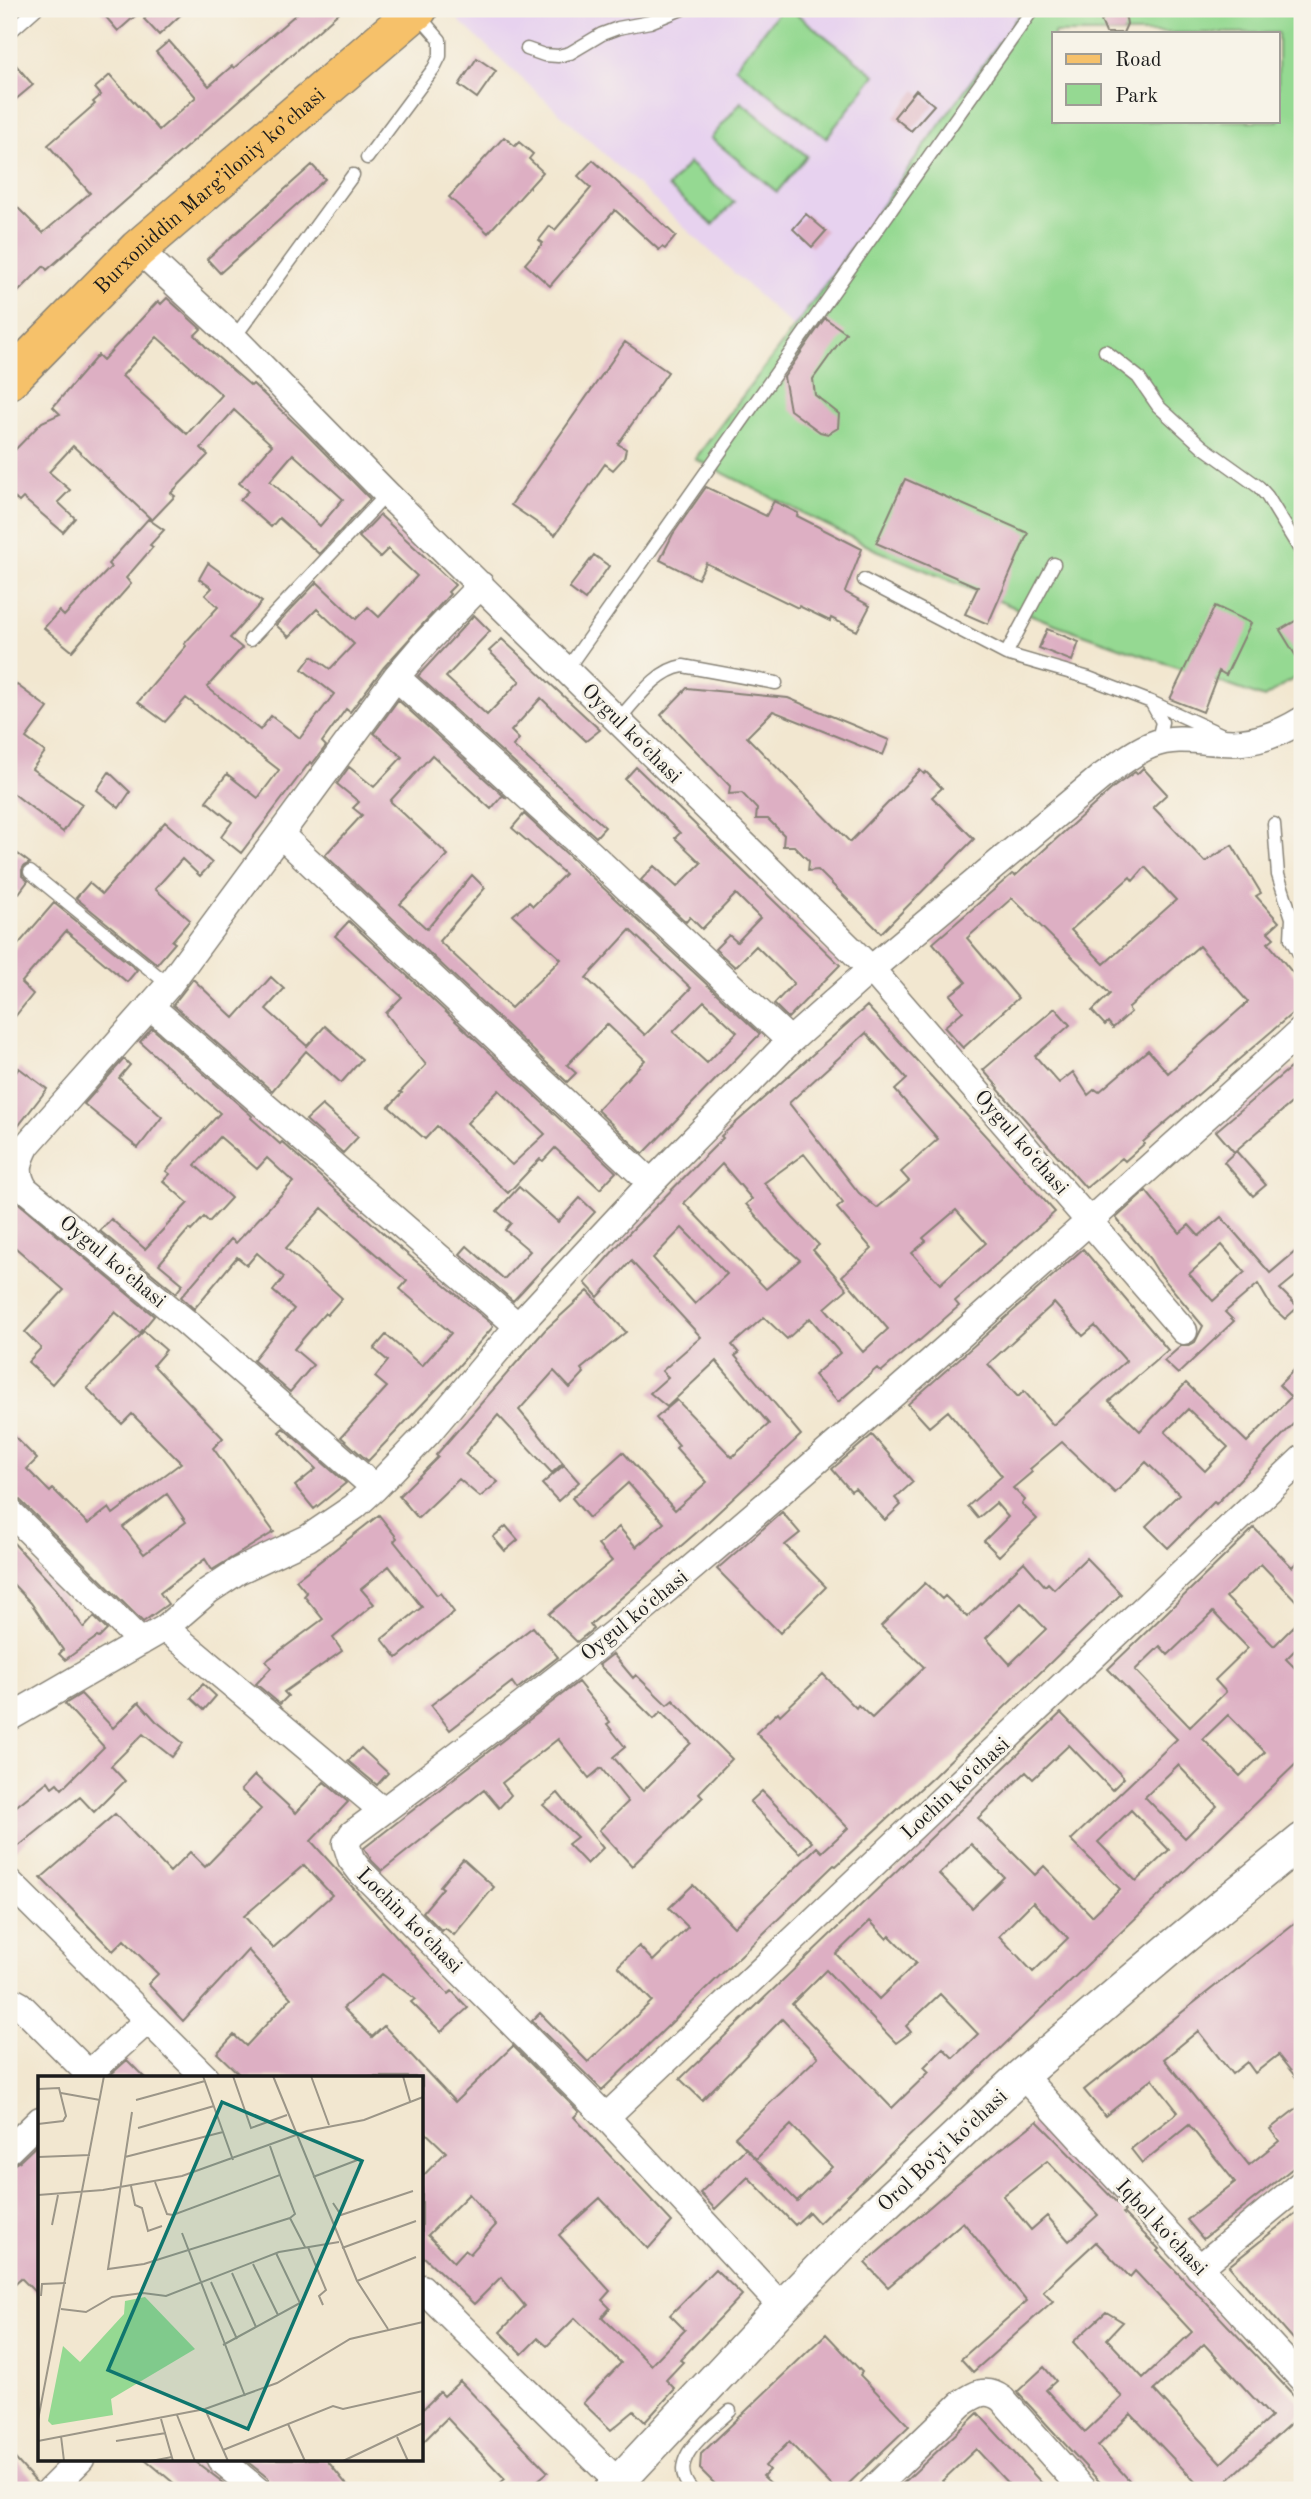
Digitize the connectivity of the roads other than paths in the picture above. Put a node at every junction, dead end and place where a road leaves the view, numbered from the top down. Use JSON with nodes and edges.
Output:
{"nodes":[{"id":1,"x":36,"y":9,"type":"edge"},
{"id":2,"x":682,"y":9,"type":"edge"},
{"id":3,"x":1032,"y":9,"type":"edge"},
{"id":4,"x":414,"y":10,"type":"edge"},
{"id":5,"x":9,"y":33,"type":"edge"},
{"id":6,"x":527,"y":49,"type":"dead end"},
{"id":7,"x":367,"y":158,"type":"dead end"},
{"id":8,"x":353,"y":175,"type":"dead end"},
{"id":9,"x":138,"y":249,"type":"junction"},
{"id":10,"x":234,"y":338,"type":"junction"},
{"id":11,"x":1105,"y":351,"type":"dead end"},
{"id":12,"x":9,"y":380,"type":"edge"},
{"id":13,"x":387,"y":494,"type":"junction"},
{"id":14,"x":1302,"y":553,"type":"edge"},
{"id":15,"x":1054,"y":564,"type":"dead end"},
{"id":16,"x":864,"y":580,"type":"dead end"},
{"id":17,"x":481,"y":585,"type":"junction"},
{"id":18,"x":250,"y":640,"type":"dead end"},
{"id":19,"x":1006,"y":654,"type":"junction"},
{"id":20,"x":567,"y":669,"type":"junction"},
{"id":21,"x":396,"y":677,"type":"junction"},
{"id":22,"x":776,"y":683,"type":"dead end"},
{"id":23,"x":1151,"y":702,"type":"junction"},
{"id":24,"x":618,"y":720,"type":"junction"},
{"id":25,"x":1302,"y":720,"type":"edge"},
{"id":26,"x":1240,"y":742,"type":"junction"},
{"id":27,"x":1152,"y":744,"type":"junction"},
{"id":28,"x":1274,"y":824,"type":"dead end"},
{"id":29,"x":281,"y":835,"type":"junction"},
{"id":30,"x":30,"y":872,"type":"dead end"},
{"id":31,"x":1302,"y":959,"type":"edge"},
{"id":32,"x":871,"y":969,"type":"junction"},
{"id":33,"x":169,"y":985,"type":"junction"},
{"id":34,"x":150,"y":1006,"type":"junction"},
{"id":35,"x":1302,"y":1030,"type":"edge"},
{"id":36,"x":790,"y":1041,"type":"junction"},
{"id":37,"x":651,"y":1183,"type":"junction"},
{"id":38,"x":1091,"y":1221,"type":"junction"},
{"id":39,"x":517,"y":1326,"type":"junction"},
{"id":40,"x":1184,"y":1331,"type":"dead end"},
{"id":41,"x":1302,"y":1459,"type":"edge"},
{"id":42,"x":375,"y":1488,"type":"junction"},
{"id":43,"x":9,"y":1511,"type":"edge"},
{"id":44,"x":164,"y":1628,"type":"junction"},
{"id":45,"x":141,"y":1642,"type":"junction"},
{"id":46,"x":9,"y":1718,"type":"edge"},
{"id":47,"x":383,"y":1811,"type":"junction"},
{"id":48,"x":1302,"y":1840,"type":"edge"},
{"id":49,"x":9,"y":1882,"type":"edge"},
{"id":50,"x":9,"y":1999,"type":"edge"},
{"id":51,"x":148,"y":2020,"type":"junction"},
{"id":52,"x":1022,"y":2075,"type":"junction"},
{"id":53,"x":87,"y":2076,"type":"edge"},
{"id":54,"x":204,"y":2076,"type":"edge"},
{"id":55,"x":606,"y":2117,"type":"junction"},
{"id":56,"x":38,"y":2122,"type":"edge"},
{"id":57,"x":9,"y":2150,"type":"edge"},
{"id":58,"x":1302,"y":2183,"type":"edge"},
{"id":59,"x":1199,"y":2268,"type":"junction"},
{"id":60,"x":424,"y":2290,"type":"edge"},
{"id":61,"x":782,"y":2307,"type":"junction"},
{"id":62,"x":1302,"y":2379,"type":"edge"},
{"id":63,"x":730,"y":2411,"type":"dead end"},
{"id":64,"x":80,"y":2460,"type":"edge"},
{"id":65,"x":221,"y":2460,"type":"edge"},
{"id":66,"x":618,"y":2488,"type":"edge"},
{"id":67,"x":50,"y":2490,"type":"edge"},
{"id":68,"x":257,"y":2490,"type":"edge"},
{"id":69,"x":692,"y":2490,"type":"edge"},
{"id":70,"x":872,"y":2490,"type":"edge"},
{"id":71,"x":1083,"y":2490,"type":"edge"}],
"edges":[{"from":1,"to":5,"type":"lane"},
{"from":2,"to":6,"type":"lane"},
{"from":3,"to":20,"type":"lane"},
{"from":4,"to":7,"type":"lane"},
{"from":4,"to":9,"type":"main road","name":"Burxoniddin Marg’iloniy ko’chasi"},
{"from":8,"to":10,"type":"lane"},
{"from":9,"to":10,"type":"street"},
{"from":9,"to":12,"type":"main road","name":"Burxoniddin Marg’iloniy ko’chasi"},
{"from":10,"to":13,"type":"street"},
{"from":11,"to":14,"type":"lane"},
{"from":13,"to":17,"type":"street"},
{"from":13,"to":18,"type":"lane"},
{"from":15,"to":19,"type":"lane"},
{"from":16,"to":19,"type":"lane"},
{"from":17,"to":20,"type":"street","name":"Oygul koʻchasi"},
{"from":17,"to":21,"type":"street","name":"Oygul koʻchasi"},
{"from":19,"to":23,"type":"lane"},
{"from":20,"to":24,"type":"street","name":"Oygul koʻchasi"},
{"from":21,"to":29,"type":"street","name":"Oygul koʻchasi"},
{"from":21,"to":36,"type":"street"},
{"from":22,"to":24,"type":"lane"},
{"from":23,"to":26,"type":"lane"},
{"from":23,"to":27,"type":"lane"},
{"from":24,"to":32,"type":"street","name":"Oygul koʻchasi"},
{"from":25,"to":26,"type":"street"},
{"from":26,"to":27,"type":"street"},
{"from":27,"to":32,"type":"street"},
{"from":28,"to":31,"type":"lane"},
{"from":29,"to":33,"type":"street","name":"Oygul koʻchasi"},
{"from":29,"to":37,"type":"street"},
{"from":30,"to":33,"type":"lane"},
{"from":32,"to":36,"type":"street"},
{"from":32,"to":38,"type":"street","name":"Oygul koʻchasi"},
{"from":33,"to":34,"type":"street","name":"Oygul koʻchasi"},
{"from":34,"to":39,"type":"street"},
{"from":34,"to":42,"type":"street","name":"Oygul koʻchasi"},
{"from":35,"to":38,"type":"street","name":"Oygul koʻchasi"},
{"from":36,"to":37,"type":"street"},
{"from":37,"to":39,"type":"street"},
{"from":38,"to":40,"type":"street"},
{"from":38,"to":47,"type":"street","name":"Oygul koʻchasi"},
{"from":39,"to":42,"type":"street"},
{"from":41,"to":55,"type":"street","name":"Lochin koʻchasi"},
{"from":42,"to":44,"type":"street"},
{"from":43,"to":45,"type":"street"},
{"from":44,"to":45,"type":"street"},
{"from":44,"to":47,"type":"street"},
{"from":45,"to":46,"type":"street"},
{"from":47,"to":55,"type":"street","name":"Lochin koʻchasi"},
{"from":48,"to":52,"type":"street","name":"Orol Boʻyi koʻchasi"},
{"from":49,"to":51,"type":"street"},
{"from":50,"to":53,"type":"street"},
{"from":51,"to":53,"type":"street"},
{"from":51,"to":54,"type":"street"},
{"from":52,"to":59,"type":"street","name":"Iqbol koʻchasi"},
{"from":52,"to":61,"type":"street","name":"Orol Boʻyi koʻchasi"},
{"from":55,"to":61,"type":"street","name":"Lochin koʻchasi"},
{"from":56,"to":57,"type":"street"},
{"from":58,"to":59,"type":"street"},
{"from":59,"to":62,"type":"street","name":"Iqbol koʻchasi"},
{"from":60,"to":66,"type":"street"},
{"from":61,"to":66,"type":"street","name":"Orol Boʻyi koʻchasi"},
{"from":63,"to":69,"type":"lane"},
{"from":64,"to":67,"type":"street"},
{"from":65,"to":68,"type":"street"},
{"from":70,"to":71,"type":"street"}]}
